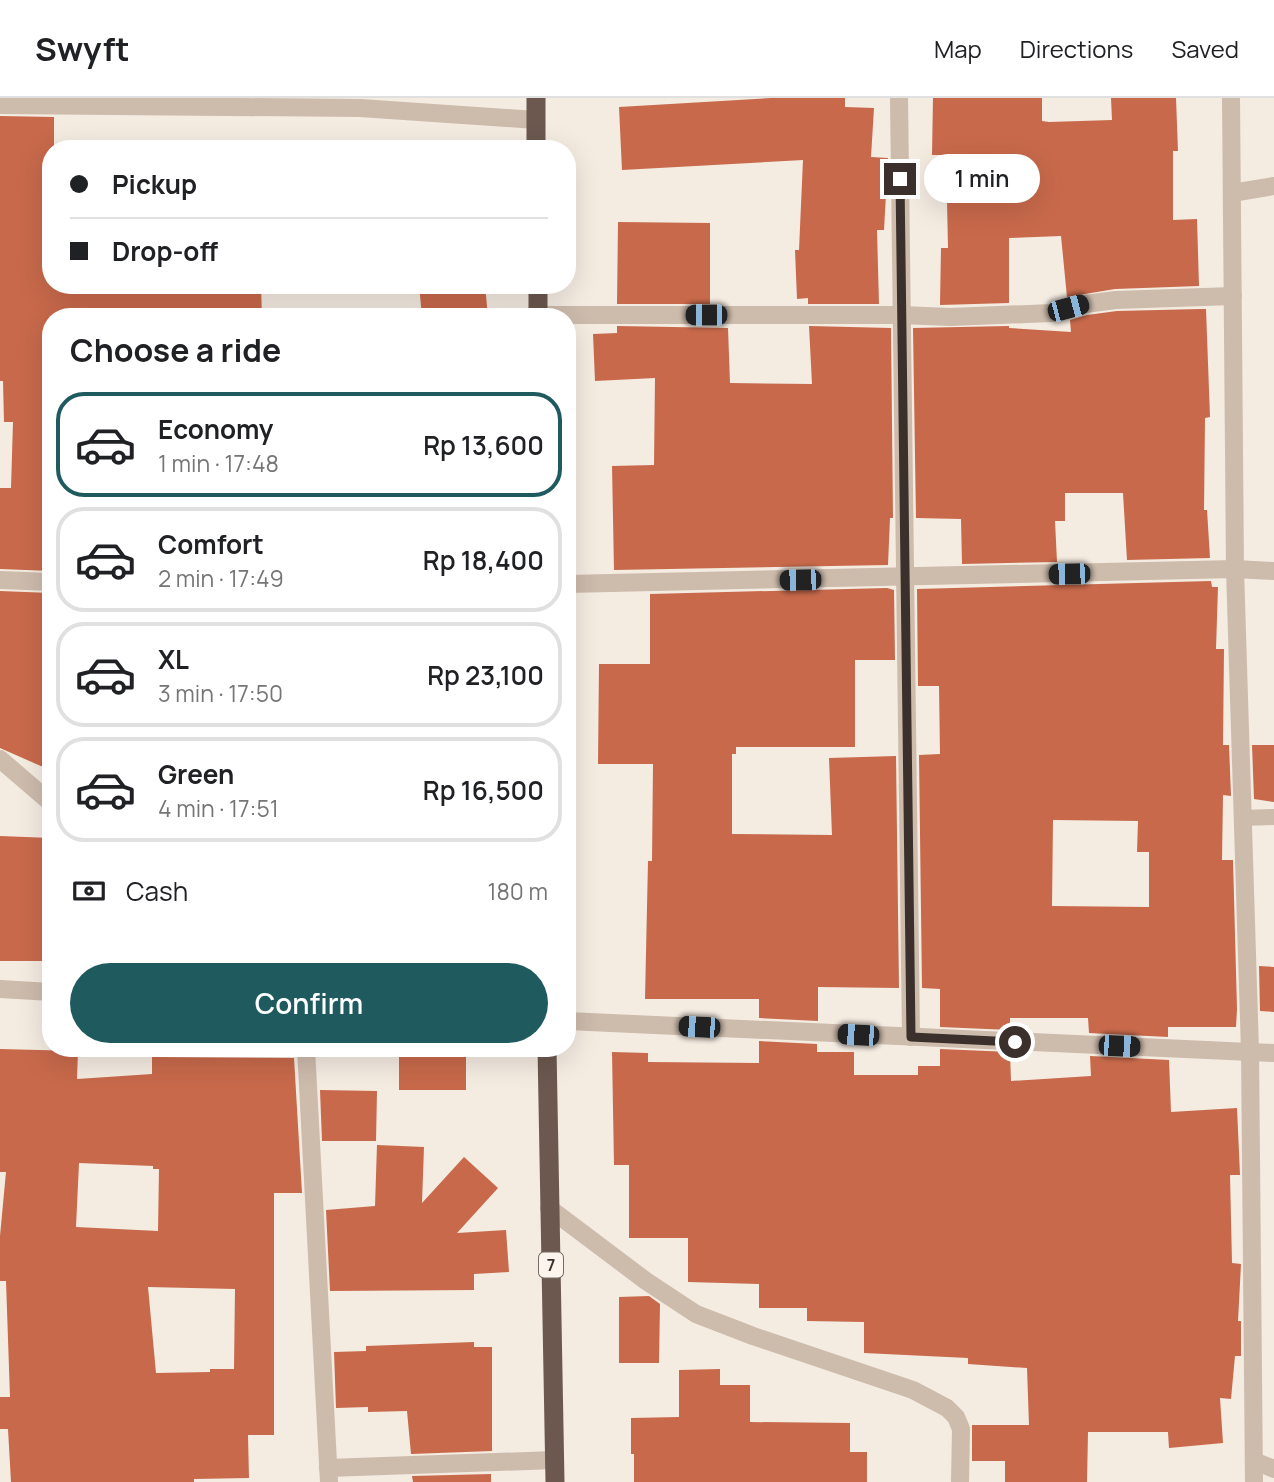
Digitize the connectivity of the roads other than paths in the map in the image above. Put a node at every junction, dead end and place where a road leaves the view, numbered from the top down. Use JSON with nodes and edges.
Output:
{"nodes":[{"id":1,"x":536,"y":98,"type":"edge"},
{"id":2,"x":899,"y":98,"type":"edge"},
{"id":3,"x":1231,"y":98,"type":"edge"},
{"id":4,"x":6,"y":103,"type":"edge"},
{"id":5,"x":359,"y":103,"type":"edge"},
{"id":6,"x":536,"y":120,"type":"junction"},
{"id":7,"x":536,"y":140,"type":"edge"},
{"id":8,"x":1274,"y":186,"type":"edge"},
{"id":9,"x":1232,"y":192,"type":"junction"},
{"id":10,"x":1233,"y":296,"type":"junction"},
{"id":11,"x":901,"y":315,"type":"junction"},
{"id":12,"x":576,"y":316,"type":"edge"},
{"id":13,"x":1235,"y":569,"type":"junction"},
{"id":14,"x":1274,"y":571,"type":"edge"},
{"id":15,"x":903,"y":578,"type":"junction"},
{"id":16,"x":0,"y":580,"type":"edge"},
{"id":17,"x":42,"y":582,"type":"edge"},
{"id":18,"x":576,"y":584,"type":"edge"},
{"id":19,"x":0,"y":759,"type":"edge"},
{"id":20,"x":42,"y":795,"type":"edge"},
{"id":21,"x":1274,"y":817,"type":"edge"},
{"id":22,"x":1241,"y":818,"type":"junction"},
{"id":23,"x":0,"y":989,"type":"edge"},
{"id":24,"x":42,"y":991,"type":"edge"},
{"id":25,"x":576,"y":1021,"type":"edge"},
{"id":26,"x":911,"y":1037,"type":"junction"},
{"id":27,"x":1250,"y":1051,"type":"junction"},
{"id":28,"x":1274,"y":1053,"type":"edge"},
{"id":29,"x":306,"y":1057,"type":"edge"},
{"id":30,"x":547,"y":1057,"type":"edge"},
{"id":31,"x":549,"y":1208,"type":"junction"},
{"id":32,"x":555,"y":1460,"type":"junction"},
{"id":33,"x":1254,"y":1461,"type":"junction"},
{"id":34,"x":1274,"y":1469,"type":"edge"},
{"id":35,"x":329,"y":1475,"type":"edge"},
{"id":36,"x":555,"y":1482,"type":"edge"},
{"id":37,"x":960,"y":1482,"type":"edge"},
{"id":38,"x":1254,"y":1482,"type":"edge"}],
"edges":[{"from":1,"to":6,"type":"highway"},
{"from":2,"to":11,"type":"street"},
{"from":3,"to":9,"type":"street"},
{"from":4,"to":5,"type":"street"},
{"from":5,"to":6,"type":"street"},
{"from":6,"to":7,"type":"highway"},
{"from":8,"to":9,"type":"street"},
{"from":9,"to":10,"type":"street"},
{"from":10,"to":11,"type":"street"},
{"from":10,"to":13,"type":"street"},
{"from":11,"to":12,"type":"street"},
{"from":11,"to":15,"type":"street"},
{"from":13,"to":14,"type":"street"},
{"from":13,"to":15,"type":"street"},
{"from":13,"to":22,"type":"street"},
{"from":15,"to":18,"type":"street"},
{"from":15,"to":26,"type":"street"},
{"from":16,"to":17,"type":"street"},
{"from":19,"to":20,"type":"street"},
{"from":21,"to":22,"type":"lane"},
{"from":22,"to":27,"type":"street"},
{"from":23,"to":24,"type":"street"},
{"from":25,"to":26,"type":"street"},
{"from":26,"to":27,"type":"street"},
{"from":27,"to":28,"type":"street"},
{"from":27,"to":33,"type":"street"},
{"from":29,"to":35,"type":"street"},
{"from":30,"to":31,"type":"highway","number":"7"},
{"from":31,"to":32,"type":"highway","number":"7"},
{"from":31,"to":37,"type":"street"},
{"from":32,"to":35,"type":"street"},
{"from":32,"to":36,"type":"highway","number":"7"},
{"from":33,"to":34,"type":"street"},
{"from":33,"to":38,"type":"street"}]}
